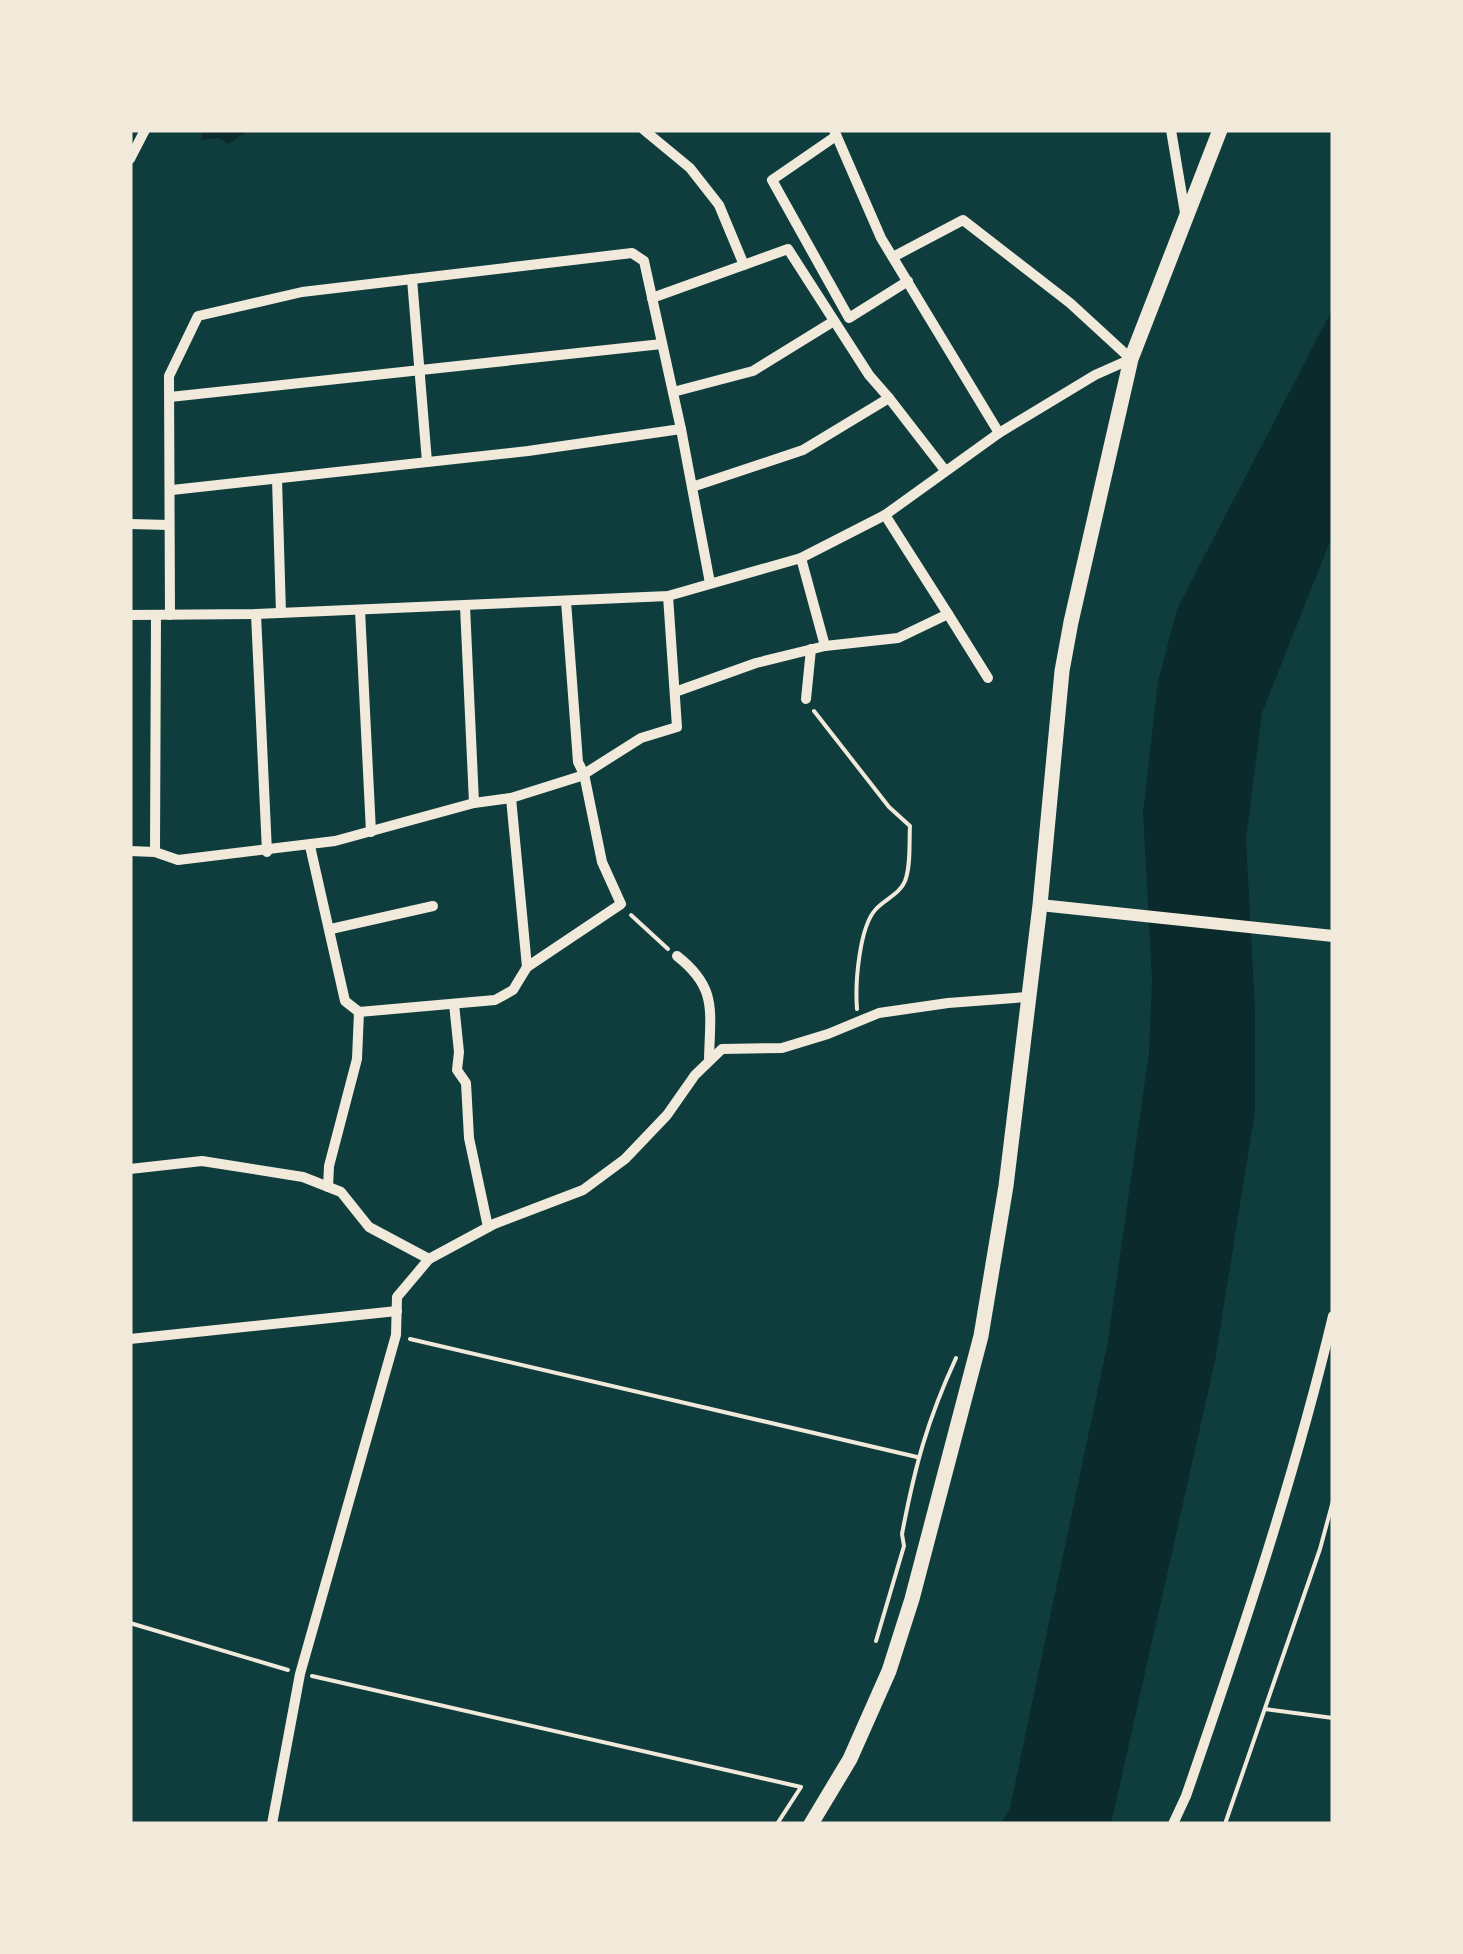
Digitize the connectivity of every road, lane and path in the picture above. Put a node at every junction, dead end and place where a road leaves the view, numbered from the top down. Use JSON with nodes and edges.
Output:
{"nodes":[{"id":1,"x":146,"y":130,"type":"edge"},
{"id":2,"x":644,"y":130,"type":"edge"},
{"id":3,"x":1171,"y":130,"type":"edge"},
{"id":4,"x":1220,"y":130,"type":"edge"},
{"id":5,"x":835,"y":133,"type":"edge"},
{"id":6,"x":130,"y":158,"type":"edge"},
{"id":7,"x":1185,"y":216,"type":"junction"},
{"id":8,"x":893,"y":257,"type":"junction"},
{"id":9,"x":744,"y":264,"type":"junction"},
{"id":10,"x":412,"y":279,"type":"junction"},
{"id":11,"x":908,"y":281,"type":"junction"},
{"id":12,"x":652,"y":298,"type":"junction"},
{"id":13,"x":834,"y":321,"type":"junction"},
{"id":14,"x":662,"y":344,"type":"junction"},
{"id":15,"x":1131,"y":359,"type":"junction"},
{"id":16,"x":420,"y":372,"type":"junction"},
{"id":17,"x":673,"y":392,"type":"junction"},
{"id":18,"x":170,"y":397,"type":"junction"},
{"id":19,"x":889,"y":398,"type":"junction"},
{"id":20,"x":681,"y":429,"type":"junction"},
{"id":21,"x":999,"y":433,"type":"junction"},
{"id":22,"x":427,"y":462,"type":"junction"},
{"id":23,"x":944,"y":469,"type":"junction"},
{"id":24,"x":277,"y":480,"type":"junction"},
{"id":25,"x":692,"y":488,"type":"junction"},
{"id":26,"x":172,"y":490,"type":"junction"},
{"id":27,"x":885,"y":515,"type":"junction"},
{"id":28,"x":130,"y":524,"type":"edge"},
{"id":29,"x":170,"y":525,"type":"junction"},
{"id":30,"x":801,"y":558,"type":"junction"},
{"id":31,"x":710,"y":582,"type":"junction"},
{"id":32,"x":668,"y":596,"type":"junction"},
{"id":33,"x":566,"y":601,"type":"junction"},
{"id":34,"x":465,"y":606,"type":"junction"},
{"id":35,"x":360,"y":610,"type":"junction"},
{"id":36,"x":281,"y":612,"type":"junction"},
{"id":37,"x":256,"y":614,"type":"junction"},
{"id":38,"x":948,"y":614,"type":"junction"},
{"id":39,"x":130,"y":615,"type":"edge"},
{"id":40,"x":170,"y":615,"type":"junction"},
{"id":41,"x":156,"y":616,"type":"junction"},
{"id":42,"x":825,"y":646,"type":"junction"},
{"id":43,"x":811,"y":649,"type":"junction"},
{"id":44,"x":988,"y":678,"type":"dead end"},
{"id":45,"x":674,"y":692,"type":"junction"},
{"id":46,"x":806,"y":699,"type":"joint"},
{"id":47,"x":584,"y":774,"type":"junction"},
{"id":48,"x":512,"y":798,"type":"junction"},
{"id":49,"x":474,"y":803,"type":"junction"},
{"id":50,"x":371,"y":832,"type":"junction"},
{"id":51,"x":310,"y":846,"type":"junction"},
{"id":52,"x":130,"y":852,"type":"edge"},
{"id":53,"x":154,"y":852,"type":"junction"},
{"id":54,"x":267,"y":852,"type":"junction"},
{"id":55,"x":622,"y":904,"type":"junction"},
{"id":56,"x":1040,"y":905,"type":"junction"},
{"id":57,"x":433,"y":906,"type":"dead end"},
{"id":58,"x":330,"y":929,"type":"junction"},
{"id":59,"x":1333,"y":936,"type":"edge"},
{"id":60,"x":677,"y":956,"type":"joint"},
{"id":61,"x":527,"y":967,"type":"junction"},
{"id":62,"x":1027,"y":997,"type":"junction"},
{"id":63,"x":454,"y":1004,"type":"junction"},
{"id":64,"x":359,"y":1012,"type":"junction"},
{"id":65,"x":859,"y":1022,"type":"junction"},
{"id":66,"x":709,"y":1060,"type":"junction"},
{"id":67,"x":130,"y":1169,"type":"edge"},
{"id":68,"x":328,"y":1187,"type":"junction"},
{"id":69,"x":488,"y":1227,"type":"junction"},
{"id":70,"x":429,"y":1259,"type":"junction"},
{"id":71,"x":397,"y":1311,"type":"junction"},
{"id":72,"x":1333,"y":1316,"type":"edge"},
{"id":73,"x":396,"y":1334,"type":"junction"},
{"id":74,"x":130,"y":1339,"type":"edge"},
{"id":75,"x":960,"y":1350,"type":"dead end"},
{"id":76,"x":917,"y":1457,"type":"junction"},
{"id":77,"x":1333,"y":1501,"type":"edge"},
{"id":78,"x":130,"y":1623,"type":"edge"},
{"id":79,"x":876,"y":1641,"type":"dead end"},
{"id":80,"x":300,"y":1674,"type":"junction"},
{"id":81,"x":1265,"y":1709,"type":"junction"},
{"id":82,"x":1333,"y":1718,"type":"edge"},
{"id":83,"x":272,"y":1824,"type":"edge"},
{"id":84,"x":777,"y":1824,"type":"edge"},
{"id":85,"x":811,"y":1824,"type":"edge"},
{"id":86,"x":1173,"y":1824,"type":"edge"},
{"id":87,"x":1225,"y":1824,"type":"edge"}],
"edges":[{"from":1,"to":6,"type":"street"},
{"from":2,"to":9,"type":"street"},
{"from":3,"to":7,"type":"street"},
{"from":4,"to":7,"type":"main road"},
{"from":5,"to":8,"type":"street"},
{"from":5,"to":11,"type":"street"},
{"from":7,"to":15,"type":"main road"},
{"from":8,"to":11,"type":"street"},
{"from":8,"to":15,"type":"street"},
{"from":9,"to":12,"type":"street"},
{"from":9,"to":13,"type":"street"},
{"from":10,"to":12,"type":"street"},
{"from":10,"to":16,"type":"street"},
{"from":10,"to":18,"type":"street"},
{"from":11,"to":21,"type":"street"},
{"from":12,"to":14,"type":"street"},
{"from":13,"to":17,"type":"street"},
{"from":13,"to":19,"type":"street"},
{"from":14,"to":16,"type":"street"},
{"from":14,"to":17,"type":"street"},
{"from":15,"to":21,"type":"street"},
{"from":15,"to":56,"type":"main road"},
{"from":16,"to":18,"type":"street"},
{"from":16,"to":22,"type":"street"},
{"from":17,"to":20,"type":"street"},
{"from":18,"to":26,"type":"street"},
{"from":19,"to":23,"type":"street"},
{"from":19,"to":25,"type":"street"},
{"from":20,"to":22,"type":"street"},
{"from":20,"to":25,"type":"street"},
{"from":21,"to":23,"type":"street"},
{"from":22,"to":24,"type":"street"},
{"from":23,"to":27,"type":"street"},
{"from":24,"to":26,"type":"street"},
{"from":24,"to":36,"type":"street"},
{"from":25,"to":31,"type":"street"},
{"from":26,"to":29,"type":"street"},
{"from":27,"to":30,"type":"street"},
{"from":27,"to":38,"type":"street"},
{"from":28,"to":29,"type":"street"},
{"from":29,"to":40,"type":"street"},
{"from":30,"to":31,"type":"street"},
{"from":30,"to":42,"type":"street"},
{"from":31,"to":32,"type":"street"},
{"from":32,"to":33,"type":"street"},
{"from":32,"to":45,"type":"street"},
{"from":33,"to":34,"type":"street"},
{"from":33,"to":47,"type":"street"},
{"from":34,"to":35,"type":"street"},
{"from":34,"to":49,"type":"street"},
{"from":35,"to":36,"type":"street"},
{"from":35,"to":50,"type":"street"},
{"from":36,"to":37,"type":"street"},
{"from":37,"to":40,"type":"street"},
{"from":37,"to":54,"type":"street"},
{"from":38,"to":42,"type":"street"},
{"from":38,"to":44,"type":"street"},
{"from":39,"to":41,"type":"street"},
{"from":40,"to":41,"type":"street"},
{"from":41,"to":53,"type":"street"},
{"from":42,"to":43,"type":"street"},
{"from":43,"to":45,"type":"street"},
{"from":43,"to":46,"type":"street"},
{"from":45,"to":47,"type":"street"},
{"from":46,"to":65,"type":"path"},
{"from":47,"to":48,"type":"street"},
{"from":47,"to":55,"type":"street"},
{"from":48,"to":49,"type":"street"},
{"from":48,"to":61,"type":"street"},
{"from":49,"to":50,"type":"street"},
{"from":50,"to":51,"type":"street"},
{"from":51,"to":54,"type":"street"},
{"from":51,"to":58,"type":"street"},
{"from":52,"to":53,"type":"street"},
{"from":53,"to":54,"type":"street"},
{"from":55,"to":60,"type":"path"},
{"from":55,"to":61,"type":"street"},
{"from":56,"to":59,"type":"street"},
{"from":56,"to":62,"type":"main road"},
{"from":57,"to":58,"type":"street"},
{"from":58,"to":64,"type":"street"},
{"from":60,"to":66,"type":"street"},
{"from":61,"to":63,"type":"street"},
{"from":62,"to":65,"type":"street"},
{"from":62,"to":85,"type":"main road"},
{"from":63,"to":64,"type":"street"},
{"from":63,"to":69,"type":"street"},
{"from":64,"to":68,"type":"street"},
{"from":65,"to":66,"type":"street"},
{"from":66,"to":69,"type":"street"},
{"from":67,"to":68,"type":"street"},
{"from":68,"to":70,"type":"street"},
{"from":69,"to":70,"type":"street"},
{"from":70,"to":71,"type":"street"},
{"from":71,"to":73,"type":"street"},
{"from":71,"to":74,"type":"street"},
{"from":72,"to":86,"type":"street"},
{"from":73,"to":76,"type":"path"},
{"from":73,"to":80,"type":"street"},
{"from":75,"to":76,"type":"path"},
{"from":76,"to":79,"type":"path"},
{"from":77,"to":81,"type":"path"},
{"from":78,"to":80,"type":"path"},
{"from":80,"to":83,"type":"street"},
{"from":80,"to":84,"type":"path"},
{"from":81,"to":82,"type":"path"},
{"from":81,"to":87,"type":"path"}]}
